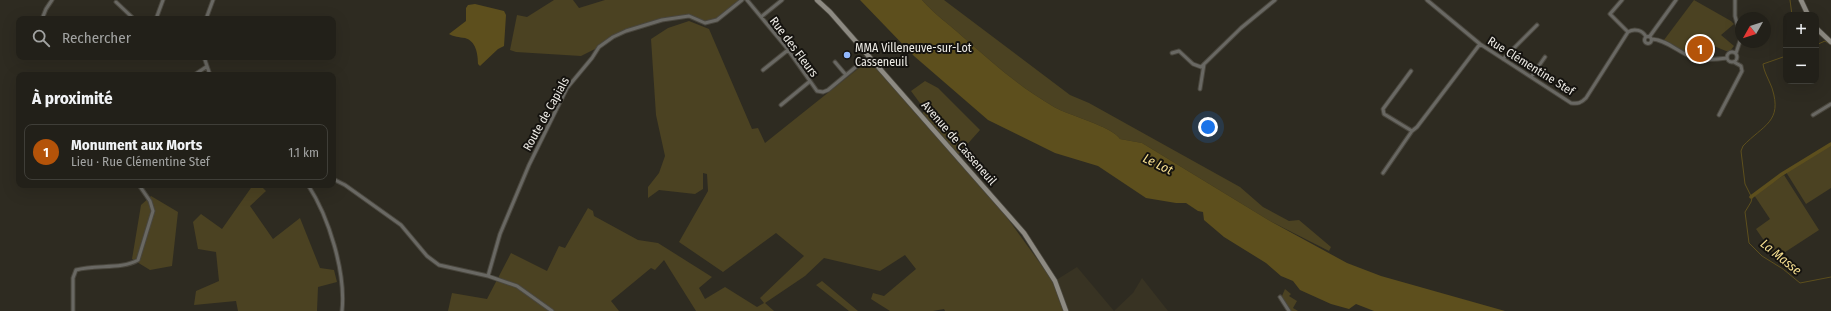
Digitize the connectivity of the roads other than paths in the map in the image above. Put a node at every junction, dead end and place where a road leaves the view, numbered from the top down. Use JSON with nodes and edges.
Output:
{"nodes":[{"id":1,"x":52,"y":0,"type":"edge"},
{"id":2,"x":163,"y":0,"type":"edge"},
{"id":3,"x":213,"y":0,"type":"edge"},
{"id":4,"x":742,"y":0,"type":"edge"},
{"id":5,"x":747,"y":0,"type":"edge"},
{"id":6,"x":782,"y":0,"type":"edge"},
{"id":7,"x":817,"y":0,"type":"edge"},
{"id":8,"x":1276,"y":0,"type":"edge"},
{"id":9,"x":1427,"y":0,"type":"edge"},
{"id":10,"x":1622,"y":0,"type":"edge"},
{"id":11,"x":1676,"y":0,"type":"edge"},
{"id":12,"x":1735,"y":0,"type":"edge"},
{"id":13,"x":1801,"y":0,"type":"edge"},
{"id":14,"x":116,"y":2,"type":"dead end"},
{"id":15,"x":1807,"y":12,"type":"edge"},
{"id":16,"x":43,"y":16,"type":"edge"},
{"id":17,"x":131,"y":16,"type":"edge"},
{"id":18,"x":157,"y":16,"type":"edge"},
{"id":19,"x":207,"y":16,"type":"edge"},
{"id":20,"x":761,"y":17,"type":"junction"},
{"id":21,"x":1537,"y":25,"type":"dead end"},
{"id":22,"x":1819,"y":31,"type":"edge"},
{"id":23,"x":1628,"y":32,"type":"junction"},
{"id":24,"x":1649,"y":37,"type":"junction"},
{"id":25,"x":1831,"y":42,"type":"edge"},
{"id":26,"x":1480,"y":44,"type":"junction"},
{"id":27,"x":788,"y":50,"type":"junction"},
{"id":28,"x":1172,"y":53,"type":"dead end"},
{"id":29,"x":1736,"y":54,"type":"junction"},
{"id":30,"x":869,"y":56,"type":"junction"},
{"id":31,"x":1545,"y":57,"type":"dead end"},
{"id":32,"x":1727,"y":58,"type":"junction"},
{"id":33,"x":1502,"y":59,"type":"junction"},
{"id":34,"x":205,"y":60,"type":"edge"},
{"id":35,"x":835,"y":62,"type":"dead end"},
{"id":36,"x":1734,"y":62,"type":"junction"},
{"id":37,"x":1204,"y":64,"type":"junction"},
{"id":38,"x":206,"y":67,"type":"junction"},
{"id":39,"x":763,"y":70,"type":"dead end"},
{"id":40,"x":1411,"y":71,"type":"dead end"},
{"id":41,"x":198,"y":72,"type":"edge"},
{"id":42,"x":208,"y":72,"type":"edge"},
{"id":43,"x":846,"y":75,"type":"junction"},
{"id":44,"x":1531,"y":77,"type":"junction"},
{"id":45,"x":809,"y":82,"type":"junction"},
{"id":46,"x":1200,"y":89,"type":"dead end"},
{"id":47,"x":1831,"y":104,"type":"edge"},
{"id":48,"x":781,"y":105,"type":"dead end"},
{"id":49,"x":1719,"y":115,"type":"dead end"},
{"id":50,"x":1813,"y":115,"type":"dead end"},
{"id":51,"x":1412,"y":131,"type":"junction"},
{"id":52,"x":1382,"y":173,"type":"dead end"},
{"id":53,"x":336,"y":180,"type":"edge"},
{"id":54,"x":141,"y":188,"type":"edge"},
{"id":55,"x":310,"y":188,"type":"edge"},
{"id":56,"x":488,"y":276,"type":"junction"},
{"id":57,"x":1280,"y":297,"type":"dead end"},
{"id":58,"x":72,"y":311,"type":"edge"},
{"id":59,"x":342,"y":311,"type":"edge"},
{"id":60,"x":552,"y":311,"type":"edge"},
{"id":61,"x":1066,"y":311,"type":"edge"},
{"id":62,"x":1289,"y":311,"type":"edge"}],
"edges":[{"from":1,"to":16,"type":"street"},
{"from":2,"to":18,"type":"street"},
{"from":3,"to":19,"type":"street"},
{"from":4,"to":56,"type":"street","name":"Route de Capials"},
{"from":5,"to":20,"type":"street","name":"Rue des Fleurs"},
{"from":6,"to":20,"type":"street"},
{"from":7,"to":30,"type":"main road","name":"Avenue de Casseneuil"},
{"from":8,"to":37,"type":"street"},
{"from":9,"to":26,"type":"street","name":"Rue Clémentine Stef"},
{"from":10,"to":23,"type":"street"},
{"from":11,"to":24,"type":"street"},
{"from":12,"to":29,"type":"street"},
{"from":13,"to":15,"type":"main road"},
{"from":14,"to":17,"type":"street"},
{"from":20,"to":27,"type":"street","name":"Rue des Fleurs"},
{"from":21,"to":33,"type":"street"},
{"from":22,"to":25,"type":"main road"},
{"from":23,"to":24,"type":"street"},
{"from":23,"to":44,"type":"street","name":"Rue Clémentine Stef"},
{"from":24,"to":32,"type":"street"},
{"from":26,"to":33,"type":"street","name":"Rue Clémentine Stef"},
{"from":26,"to":51,"type":"street"},
{"from":27,"to":39,"type":"street"},
{"from":27,"to":45,"type":"street","name":"Rue des Fleurs"},
{"from":28,"to":37,"type":"street"},
{"from":29,"to":32,"type":"street"},
{"from":29,"to":36,"type":"street"},
{"from":30,"to":43,"type":"street","name":"Rue des Fleurs"},
{"from":30,"to":61,"type":"main road","name":"Avenue de Casseneuil"},
{"from":31,"to":44,"type":"street"},
{"from":32,"to":36,"type":"street"},
{"from":33,"to":44,"type":"street","name":"Rue Clémentine Stef"},
{"from":34,"to":38,"type":"street"},
{"from":35,"to":43,"type":"street"},
{"from":36,"to":49,"type":"street"},
{"from":37,"to":46,"type":"street"},
{"from":38,"to":41,"type":"street"},
{"from":38,"to":42,"type":"street"},
{"from":40,"to":51,"type":"street"},
{"from":43,"to":45,"type":"street","name":"Rue des Fleurs"},
{"from":45,"to":48,"type":"street"},
{"from":47,"to":50,"type":"street"},
{"from":51,"to":52,"type":"street"},
{"from":53,"to":56,"type":"street"},
{"from":54,"to":58,"type":"street"},
{"from":55,"to":59,"type":"street"},
{"from":56,"to":60,"type":"street"},
{"from":57,"to":62,"type":"street"}]}
